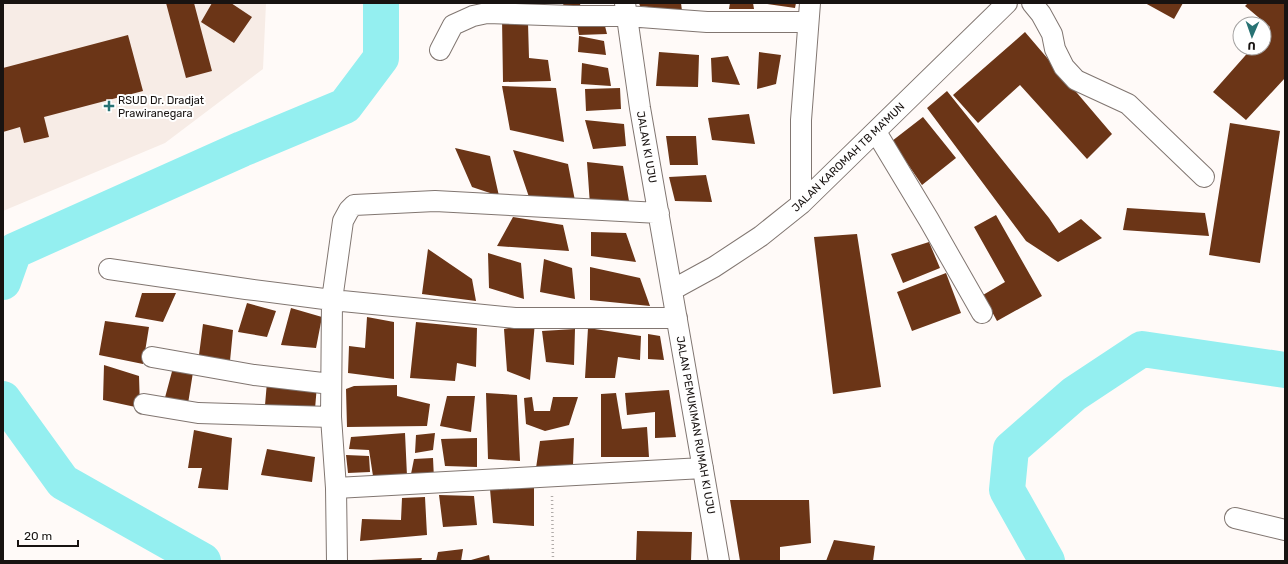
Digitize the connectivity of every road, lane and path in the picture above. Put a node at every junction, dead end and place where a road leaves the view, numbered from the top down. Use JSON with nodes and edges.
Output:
{"nodes":[{"id":1,"x":1007,"y":3,"type":"edge"},
{"id":2,"x":1032,"y":3,"type":"edge"},
{"id":3,"x":626,"y":9,"type":"edge"},
{"id":4,"x":809,"y":12,"type":"edge"},
{"id":5,"x":440,"y":50,"type":"dead end"},
{"id":6,"x":876,"y":132,"type":"junction"},
{"id":7,"x":1204,"y":177,"type":"dead end"},
{"id":8,"x":800,"y":204,"type":"junction"},
{"id":9,"x":659,"y":213,"type":"junction"},
{"id":10,"x":109,"y":269,"type":"dead end"},
{"id":11,"x":672,"y":290,"type":"junction"},
{"id":12,"x":332,"y":300,"type":"junction"},
{"id":13,"x":982,"y":313,"type":"dead end"},
{"id":14,"x":677,"y":318,"type":"junction"},
{"id":15,"x":152,"y":357,"type":"dead end"},
{"id":16,"x":331,"y":384,"type":"junction"},
{"id":17,"x":144,"y":404,"type":"dead end"},
{"id":18,"x":331,"y":417,"type":"junction"},
{"id":19,"x":703,"y":468,"type":"junction"},
{"id":20,"x":552,"y":476,"type":"junction"},
{"id":21,"x":336,"y":488,"type":"junction"},
{"id":22,"x":1235,"y":518,"type":"dead end"},
{"id":23,"x":1285,"y":530,"type":"edge"},
{"id":24,"x":337,"y":561,"type":"edge"},
{"id":25,"x":553,"y":561,"type":"edge"},
{"id":26,"x":719,"y":561,"type":"edge"}],
"edges":[{"from":1,"to":6,"type":"street","name":"JALAN KAROMAH TB MA'MUN"},
{"from":2,"to":7,"type":"street"},
{"from":3,"to":4,"type":"street"},
{"from":3,"to":5,"type":"street"},
{"from":3,"to":9,"type":"street","name":"JALAN KI UJU"},
{"from":4,"to":8,"type":"street"},
{"from":6,"to":8,"type":"street","name":"JALAN KAROMAH TB MA'MUN"},
{"from":6,"to":13,"type":"street"},
{"from":8,"to":11,"type":"street","name":"JALAN KAROMAH TB MA'MUN"},
{"from":9,"to":11,"type":"street","name":"JALAN KI UJU"},
{"from":9,"to":12,"type":"street"},
{"from":10,"to":12,"type":"street"},
{"from":11,"to":14,"type":"street","name":"JALAN PEMUKIMAN RUMAH KI UJU"},
{"from":12,"to":14,"type":"street"},
{"from":12,"to":16,"type":"street"},
{"from":14,"to":19,"type":"street","name":"JALAN PEMUKIMAN RUMAH KI UJU"},
{"from":15,"to":16,"type":"street"},
{"from":16,"to":18,"type":"street"},
{"from":17,"to":18,"type":"street"},
{"from":18,"to":21,"type":"street"},
{"from":19,"to":20,"type":"street"},
{"from":19,"to":26,"type":"street","name":"JALAN PEMUKIMAN RUMAH KI UJU"},
{"from":20,"to":21,"type":"street"},
{"from":20,"to":25,"type":"path"},
{"from":21,"to":24,"type":"street"},
{"from":22,"to":23,"type":"street"}]}
